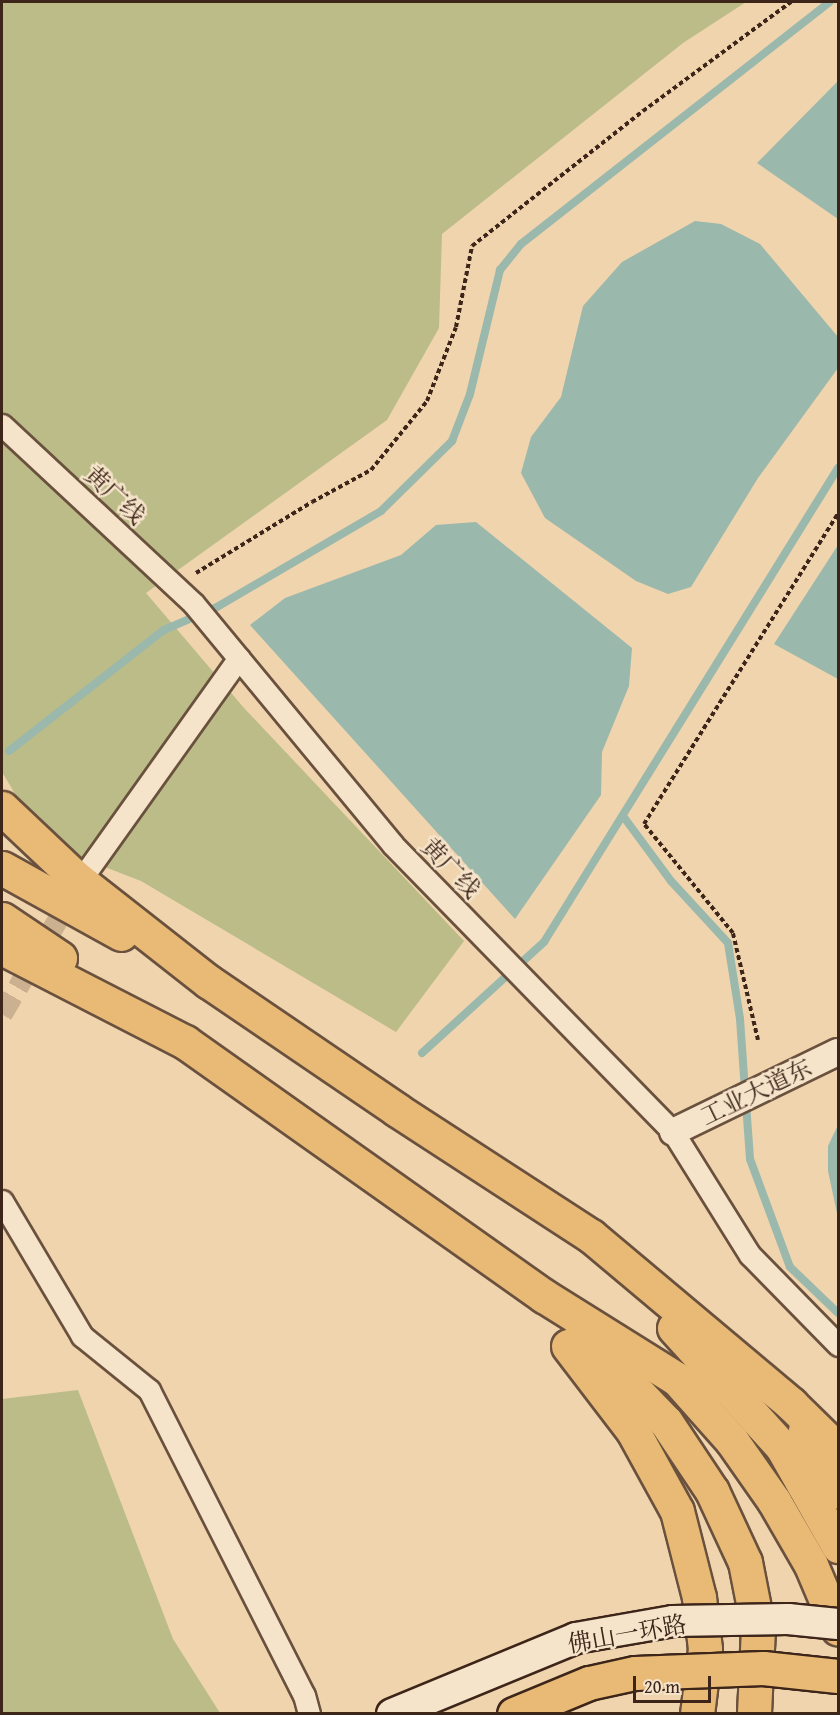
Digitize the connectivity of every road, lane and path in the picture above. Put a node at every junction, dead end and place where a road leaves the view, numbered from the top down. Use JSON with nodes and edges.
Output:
{"nodes":[{"id":1,"x":791,"y":2,"type":"edge"},
{"id":2,"x":2,"y":425,"type":"edge"},
{"id":3,"x":838,"y":513,"type":"edge"},
{"id":4,"x":175,"y":586,"type":"junction"},
{"id":5,"x":239,"y":658,"type":"junction"},
{"id":6,"x":2,"y":808,"type":"edge"},
{"id":7,"x":2,"y":868,"type":"edge"},
{"id":8,"x":89,"y":868,"type":"dead end"},
{"id":9,"x":2,"y":919,"type":"edge"},
{"id":10,"x":2,"y":948,"type":"edge"},
{"id":11,"x":209,"y":982,"type":"junction"},
{"id":12,"x":758,"y":1040,"type":"dead end"},
{"id":13,"x":184,"y":1042,"type":"junction"},
{"id":14,"x":838,"y":1053,"type":"edge"},
{"id":15,"x":673,"y":1132,"type":"junction"},
{"id":16,"x":2,"y":1201,"type":"edge"},
{"id":17,"x":591,"y":1236,"type":"junction"},
{"id":18,"x":544,"y":1296,"type":"junction"},
{"id":19,"x":838,"y":1345,"type":"edge"},
{"id":20,"x":791,"y":1404,"type":"junction"},
{"id":21,"x":838,"y":1450,"type":"edge"},
{"id":22,"x":838,"y":1492,"type":"edge"},
{"id":23,"x":838,"y":1546,"type":"edge"},
{"id":24,"x":838,"y":1624,"type":"edge"},
{"id":25,"x":838,"y":1629,"type":"edge"},
{"id":26,"x":838,"y":1676,"type":"edge"},
{"id":27,"x":309,"y":1713,"type":"edge"},
{"id":28,"x":392,"y":1713,"type":"edge"},
{"id":29,"x":514,"y":1713,"type":"edge"},
{"id":30,"x":698,"y":1713,"type":"edge"},
{"id":31,"x":754,"y":1713,"type":"edge"}],
"edges":[{"from":1,"to":4,"type":"path"},
{"from":2,"to":4,"type":"street","name":"黄广线"},
{"from":3,"to":12,"type":"path"},
{"from":4,"to":5,"type":"street","name":"黄广线"},
{"from":5,"to":8,"type":"street"},
{"from":5,"to":15,"type":"street","name":"黄广线"},
{"from":6,"to":11,"type":"highway"},
{"from":7,"to":11,"type":"highway"},
{"from":9,"to":13,"type":"highway"},
{"from":10,"to":13,"type":"highway"},
{"from":11,"to":17,"type":"highway"},
{"from":13,"to":18,"type":"highway"},
{"from":14,"to":15,"type":"street","name":"工业大道东"},
{"from":15,"to":19,"type":"street","name":"黄广线"},
{"from":16,"to":27,"type":"street"},
{"from":17,"to":20,"type":"highway"},
{"from":17,"to":23,"type":"highway"},
{"from":18,"to":25,"type":"highway"},
{"from":18,"to":30,"type":"highway"},
{"from":18,"to":31,"type":"highway"},
{"from":20,"to":21,"type":"highway"},
{"from":20,"to":22,"type":"highway"},
{"from":24,"to":28,"type":"main road","name":"佛山一环路","bridge":true},
{"from":26,"to":29,"type":"highway","bridge":true}]}
